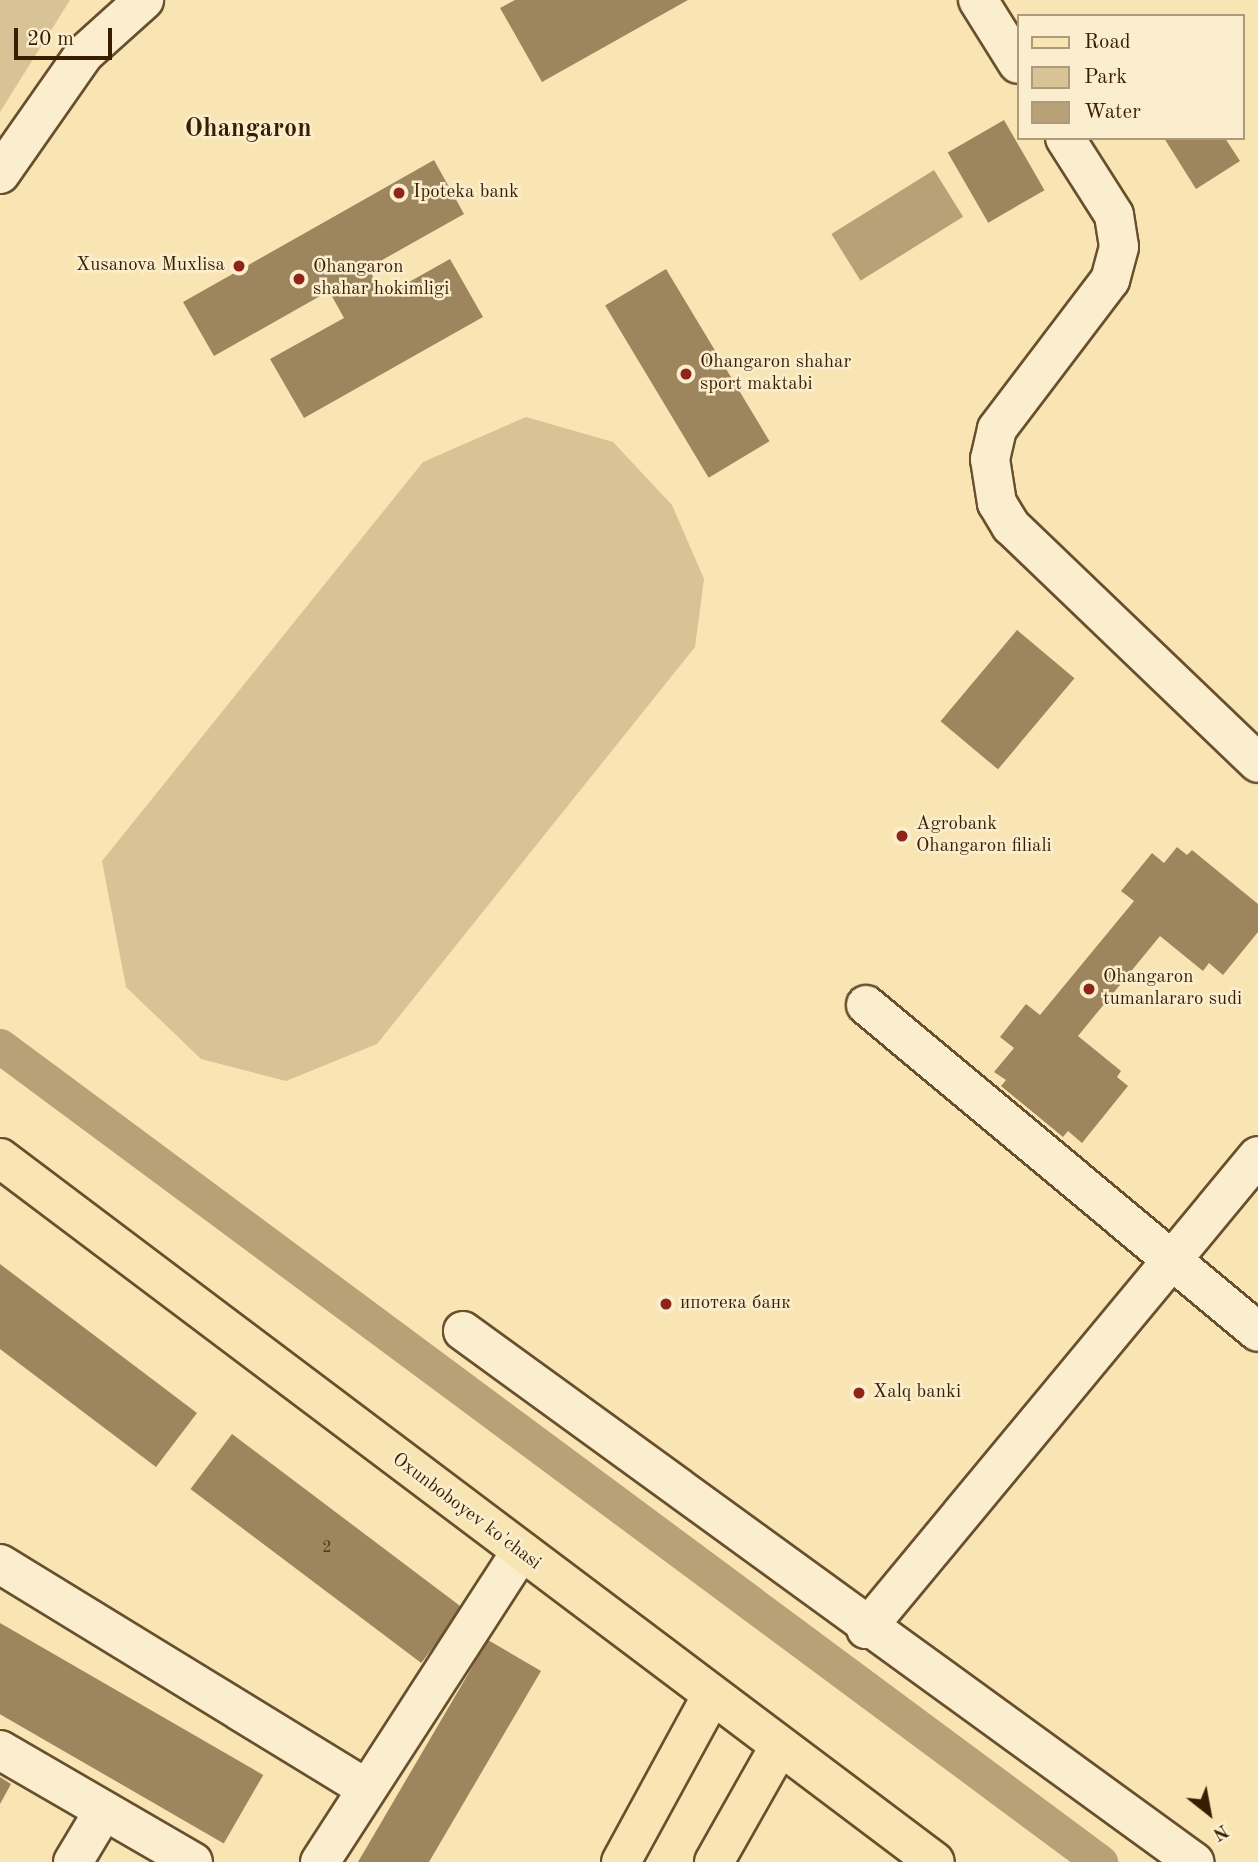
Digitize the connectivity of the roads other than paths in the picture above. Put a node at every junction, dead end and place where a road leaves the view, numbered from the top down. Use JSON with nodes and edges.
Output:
{"nodes":[{"id":1,"x":144,"y":0,"type":"edge"},
{"id":2,"x":978,"y":0,"type":"edge"},
{"id":3,"x":1016,"y":61,"type":"edge"},
{"id":4,"x":1066,"y":140,"type":"edge"},
{"id":5,"x":0,"y":174,"type":"edge"},
{"id":6,"x":1258,"y":763,"type":"edge"},
{"id":7,"x":866,"y":1005,"type":"dead end"},
{"id":8,"x":1258,"y":1156,"type":"edge"},
{"id":9,"x":0,"y":1158,"type":"edge"},
{"id":10,"x":1170,"y":1262,"type":"junction"},
{"id":11,"x":463,"y":1331,"type":"dead end"},
{"id":12,"x":1258,"y":1332,"type":"edge"},
{"id":13,"x":520,"y":1553,"type":"junction"},
{"id":14,"x":0,"y":1564,"type":"edge"},
{"id":15,"x":866,"y":1629,"type":"junction"},
{"id":16,"x":712,"y":1695,"type":"junction"},
{"id":17,"x":779,"y":1747,"type":"junction"},
{"id":18,"x":0,"y":1750,"type":"edge"},
{"id":19,"x":367,"y":1789,"type":"junction"},
{"id":20,"x":103,"y":1811,"type":"junction"},
{"id":21,"x":73,"y":1862,"type":"edge"},
{"id":22,"x":193,"y":1862,"type":"edge"},
{"id":23,"x":320,"y":1862,"type":"edge"},
{"id":24,"x":621,"y":1862,"type":"edge"},
{"id":25,"x":714,"y":1862,"type":"edge"},
{"id":26,"x":935,"y":1862,"type":"edge"},
{"id":27,"x":1194,"y":1862,"type":"edge"}],
"edges":[{"from":1,"to":5,"type":"street"},
{"from":2,"to":3,"type":"street"},
{"from":4,"to":6,"type":"street"},
{"from":7,"to":10,"type":"street"},
{"from":8,"to":10,"type":"street"},
{"from":9,"to":13,"type":"main road","name":"Oxunboboyev ko'chasi"},
{"from":10,"to":12,"type":"street"},
{"from":10,"to":15,"type":"street"},
{"from":11,"to":15,"type":"street"},
{"from":13,"to":16,"type":"main road","name":"Oxunboboyev ko'chasi"},
{"from":13,"to":19,"type":"street"},
{"from":14,"to":19,"type":"street"},
{"from":15,"to":27,"type":"street"},
{"from":16,"to":17,"type":"main road","name":"Oxunboboyev ko'chasi"},
{"from":16,"to":24,"type":"main road"},
{"from":17,"to":25,"type":"main road"},
{"from":17,"to":26,"type":"main road","name":"Oxunboboyev ko'chasi"},
{"from":18,"to":20,"type":"street"},
{"from":19,"to":23,"type":"street"},
{"from":20,"to":21,"type":"street"},
{"from":20,"to":22,"type":"street"}]}
